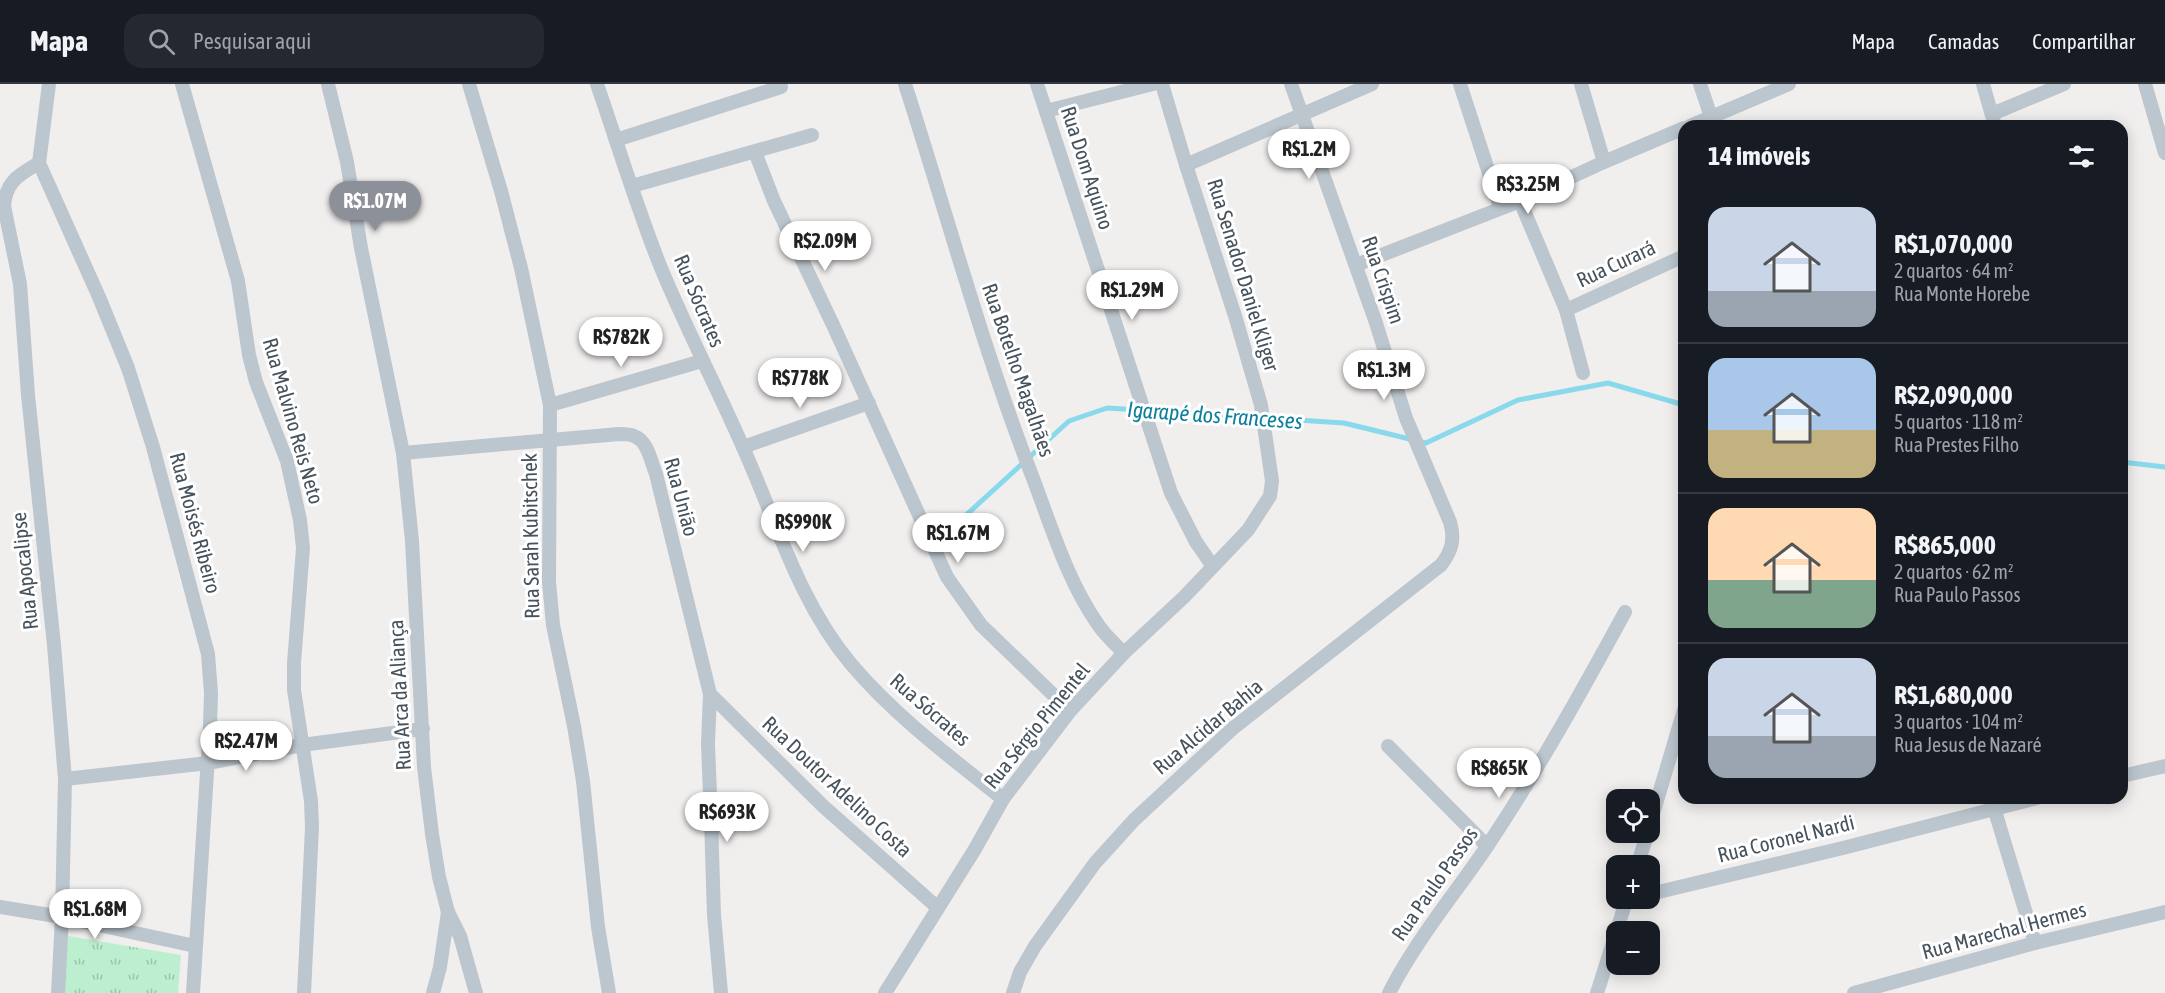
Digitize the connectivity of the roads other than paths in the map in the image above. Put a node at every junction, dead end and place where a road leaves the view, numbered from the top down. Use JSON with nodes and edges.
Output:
{"nodes":[{"id":1,"x":49,"y":84,"type":"edge"},
{"id":2,"x":182,"y":84,"type":"edge"},
{"id":3,"x":328,"y":84,"type":"edge"},
{"id":4,"x":469,"y":84,"type":"edge"},
{"id":5,"x":597,"y":84,"type":"edge"},
{"id":6,"x":905,"y":84,"type":"edge"},
{"id":7,"x":1037,"y":84,"type":"edge"},
{"id":8,"x":1153,"y":84,"type":"edge"},
{"id":9,"x":1162,"y":84,"type":"edge"},
{"id":10,"x":1291,"y":84,"type":"edge"},
{"id":11,"x":1372,"y":84,"type":"edge"},
{"id":12,"x":1460,"y":84,"type":"edge"},
{"id":13,"x":1581,"y":84,"type":"edge"},
{"id":14,"x":1700,"y":84,"type":"edge"},
{"id":15,"x":1790,"y":84,"type":"edge"},
{"id":16,"x":1983,"y":84,"type":"edge"},
{"id":17,"x":2064,"y":84,"type":"edge"},
{"id":18,"x":2145,"y":84,"type":"edge"},
{"id":19,"x":781,"y":87,"type":"dead end"},
{"id":20,"x":1046,"y":111,"type":"junction"},
{"id":21,"x":1303,"y":116,"type":"junction"},
{"id":22,"x":1711,"y":120,"type":"edge"},
{"id":23,"x":1716,"y":120,"type":"edge"},
{"id":24,"x":1994,"y":120,"type":"edge"},
{"id":25,"x":1678,"y":131,"type":"edge"},
{"id":26,"x":812,"y":135,"type":"dead end"},
{"id":27,"x":616,"y":140,"type":"junction"},
{"id":28,"x":755,"y":152,"type":"junction"},
{"id":29,"x":2165,"y":153,"type":"edge"},
{"id":30,"x":1604,"y":162,"type":"junction"},
{"id":31,"x":39,"y":163,"type":"junction"},
{"id":32,"x":1186,"y":165,"type":"junction"},
{"id":33,"x":632,"y":186,"type":"junction"},
{"id":34,"x":1520,"y":201,"type":"junction"},
{"id":35,"x":1500,"y":207,"type":"junction"},
{"id":36,"x":1678,"y":259,"type":"edge"},
{"id":37,"x":1356,"y":265,"type":"junction"},
{"id":38,"x":1566,"y":310,"type":"junction"},
{"id":39,"x":702,"y":361,"type":"junction"},
{"id":40,"x":1583,"y":373,"type":"dead end"},
{"id":41,"x":869,"y":403,"type":"junction"},
{"id":42,"x":550,"y":405,"type":"junction"},
{"id":43,"x":550,"y":439,"type":"junction"},
{"id":44,"x":743,"y":447,"type":"junction"},
{"id":45,"x":403,"y":453,"type":"junction"},
{"id":46,"x":1272,"y":482,"type":"joint"},
{"id":47,"x":1450,"y":522,"type":"joint"},
{"id":48,"x":1212,"y":565,"type":"junction"},
{"id":49,"x":1625,"y":612,"type":"dead end"},
{"id":50,"x":1124,"y":653,"type":"junction"},
{"id":51,"x":710,"y":694,"type":"junction"},
{"id":52,"x":1070,"y":711,"type":"junction"},
{"id":53,"x":423,"y":729,"type":"junction"},
{"id":54,"x":1678,"y":731,"type":"edge"},
{"id":55,"x":302,"y":745,"type":"junction"},
{"id":56,"x":1388,"y":746,"type":"dead end"},
{"id":57,"x":1678,"y":756,"type":"edge"},
{"id":58,"x":1670,"y":758,"type":"junction"},
{"id":59,"x":208,"y":763,"type":"junction"},
{"id":60,"x":2165,"y":766,"type":"edge"},
{"id":61,"x":2128,"y":775,"type":"edge"},
{"id":62,"x":65,"y":780,"type":"junction"},
{"id":63,"x":1660,"y":791,"type":"edge"},
{"id":64,"x":1003,"y":799,"type":"junction"},
{"id":65,"x":1992,"y":804,"type":"edge"},
{"id":66,"x":1487,"y":846,"type":"junction"},
{"id":67,"x":1660,"y":891,"type":"edge"},
{"id":68,"x":0,"y":907,"type":"edge"},
{"id":69,"x":938,"y":908,"type":"junction"},
{"id":70,"x":1625,"y":909,"type":"edge"},
{"id":71,"x":448,"y":912,"type":"junction"},
{"id":72,"x":2165,"y":912,"type":"edge"},
{"id":73,"x":62,"y":917,"type":"junction"},
{"id":74,"x":2035,"y":943,"type":"junction"},
{"id":75,"x":195,"y":946,"type":"junction"},
{"id":76,"x":58,"y":993,"type":"edge"},
{"id":77,"x":193,"y":993,"type":"edge"},
{"id":78,"x":304,"y":993,"type":"edge"},
{"id":79,"x":433,"y":993,"type":"edge"},
{"id":80,"x":476,"y":993,"type":"edge"},
{"id":81,"x":609,"y":993,"type":"edge"},
{"id":82,"x":721,"y":993,"type":"edge"},
{"id":83,"x":885,"y":993,"type":"edge"},
{"id":84,"x":1013,"y":993,"type":"edge"},
{"id":85,"x":1389,"y":993,"type":"edge"},
{"id":86,"x":1597,"y":993,"type":"edge"},
{"id":87,"x":1854,"y":993,"type":"edge"}],
"edges":[{"from":1,"to":31,"type":"street"},
{"from":2,"to":55,"type":"street","name":"Rua Malvino Reis Neto"},
{"from":3,"to":45,"type":"street","name":"Rua Arca da Aliança"},
{"from":4,"to":42,"type":"street","name":"Rua Sarah Kubitschek"},
{"from":5,"to":27,"type":"street","name":"Rua Sócrates"},
{"from":6,"to":50,"type":"street","name":"Rua Botelho Magalhães"},
{"from":7,"to":20,"type":"street","name":"Rua Dom Aquino"},
{"from":8,"to":20,"type":"street"},
{"from":9,"to":32,"type":"street","name":"Rua Senador Daniel Kliger"},
{"from":10,"to":21,"type":"street","name":"Rua Crispim"},
{"from":11,"to":21,"type":"street"},
{"from":12,"to":35,"type":"street"},
{"from":13,"to":30,"type":"street"},
{"from":14,"to":22,"type":"street"},
{"from":15,"to":23,"type":"street"},
{"from":16,"to":24,"type":"street"},
{"from":17,"to":24,"type":"street"},
{"from":18,"to":29,"type":"street"},
{"from":19,"to":27,"type":"street"},
{"from":20,"to":48,"type":"street","name":"Rua Dom Aquino"},
{"from":21,"to":32,"type":"street"},
{"from":21,"to":37,"type":"street","name":"Rua Crispim"},
{"from":25,"to":30,"type":"street"},
{"from":26,"to":28,"type":"street"},
{"from":27,"to":33,"type":"street","name":"Rua Sócrates"},
{"from":28,"to":33,"type":"street"},
{"from":28,"to":41,"type":"street"},
{"from":30,"to":34,"type":"street"},
{"from":31,"to":59,"type":"street","name":"Rua Moisés Ribeiro"},
{"from":31,"to":62,"type":"street","name":"Rua Apocalipse"},
{"from":32,"to":46,"type":"street","name":"Rua Senador Daniel Kliger"},
{"from":33,"to":39,"type":"street","name":"Rua Sócrates"},
{"from":34,"to":35,"type":"street"},
{"from":34,"to":38,"type":"street","name":"Rua Curará"},
{"from":35,"to":37,"type":"street"},
{"from":36,"to":38,"type":"street","name":"Rua Curará"},
{"from":37,"to":47,"type":"street","name":"Rua Crispim"},
{"from":38,"to":40,"type":"street","name":"Rua Curará"},
{"from":39,"to":42,"type":"street"},
{"from":39,"to":44,"type":"street","name":"Rua Sócrates"},
{"from":41,"to":44,"type":"street"},
{"from":41,"to":52,"type":"street"},
{"from":42,"to":43,"type":"street","name":"Rua Sarah Kubitschek"},
{"from":43,"to":45,"type":"street","name":"Rua União"},
{"from":43,"to":51,"type":"street","name":"Rua União"},
{"from":43,"to":81,"type":"street","name":"Rua Sarah Kubitschek"},
{"from":44,"to":64,"type":"street","name":"Rua Sócrates"},
{"from":45,"to":53,"type":"street","name":"Rua Arca da Aliança"},
{"from":46,"to":48,"type":"street","name":"Rua Sérgio Pimentel"},
{"from":47,"to":84,"type":"street","name":"Rua Alcidar Bahia"},
{"from":48,"to":50,"type":"street","name":"Rua Sérgio Pimentel"},
{"from":49,"to":66,"type":"street","name":"Rua Paulo Passos"},
{"from":50,"to":52,"type":"street","name":"Rua Sérgio Pimentel"},
{"from":51,"to":69,"type":"street","name":"Rua Doutor Adelino Costa"},
{"from":51,"to":82,"type":"street","name":"Rua União"},
{"from":52,"to":64,"type":"street","name":"Rua Sérgio Pimentel"},
{"from":53,"to":55,"type":"street"},
{"from":53,"to":71,"type":"street","name":"Rua Arca da Aliança"},
{"from":54,"to":58,"type":"street"},
{"from":55,"to":59,"type":"street"},
{"from":55,"to":78,"type":"street","name":"Rua Malvino Reis Neto"},
{"from":56,"to":66,"type":"street"},
{"from":57,"to":58,"type":"street"},
{"from":58,"to":63,"type":"street"},
{"from":59,"to":62,"type":"street"},
{"from":59,"to":75,"type":"street","name":"Rua Moisés Ribeiro"},
{"from":60,"to":61,"type":"street"},
{"from":62,"to":73,"type":"street","name":"Rua Apocalipse"},
{"from":64,"to":69,"type":"street","name":"Rua Sérgio Pimentel"},
{"from":65,"to":67,"type":"street","name":"Rua Coronel Nardi"},
{"from":65,"to":74,"type":"street"},
{"from":66,"to":85,"type":"street","name":"Rua Paulo Passos"},
{"from":68,"to":73,"type":"street"},
{"from":69,"to":83,"type":"street","name":"Rua Sérgio Pimentel"},
{"from":70,"to":86,"type":"street"},
{"from":71,"to":79,"type":"street"},
{"from":71,"to":80,"type":"street","name":"Rua Arca da Aliança"},
{"from":72,"to":74,"type":"street","name":"Rua Marechal Hermes"},
{"from":73,"to":75,"type":"street"},
{"from":73,"to":76,"type":"street","name":"Rua Apocalipse"},
{"from":74,"to":87,"type":"street","name":"Rua Marechal Hermes"},
{"from":75,"to":77,"type":"street","name":"Rua Moisés Ribeiro"}]}
